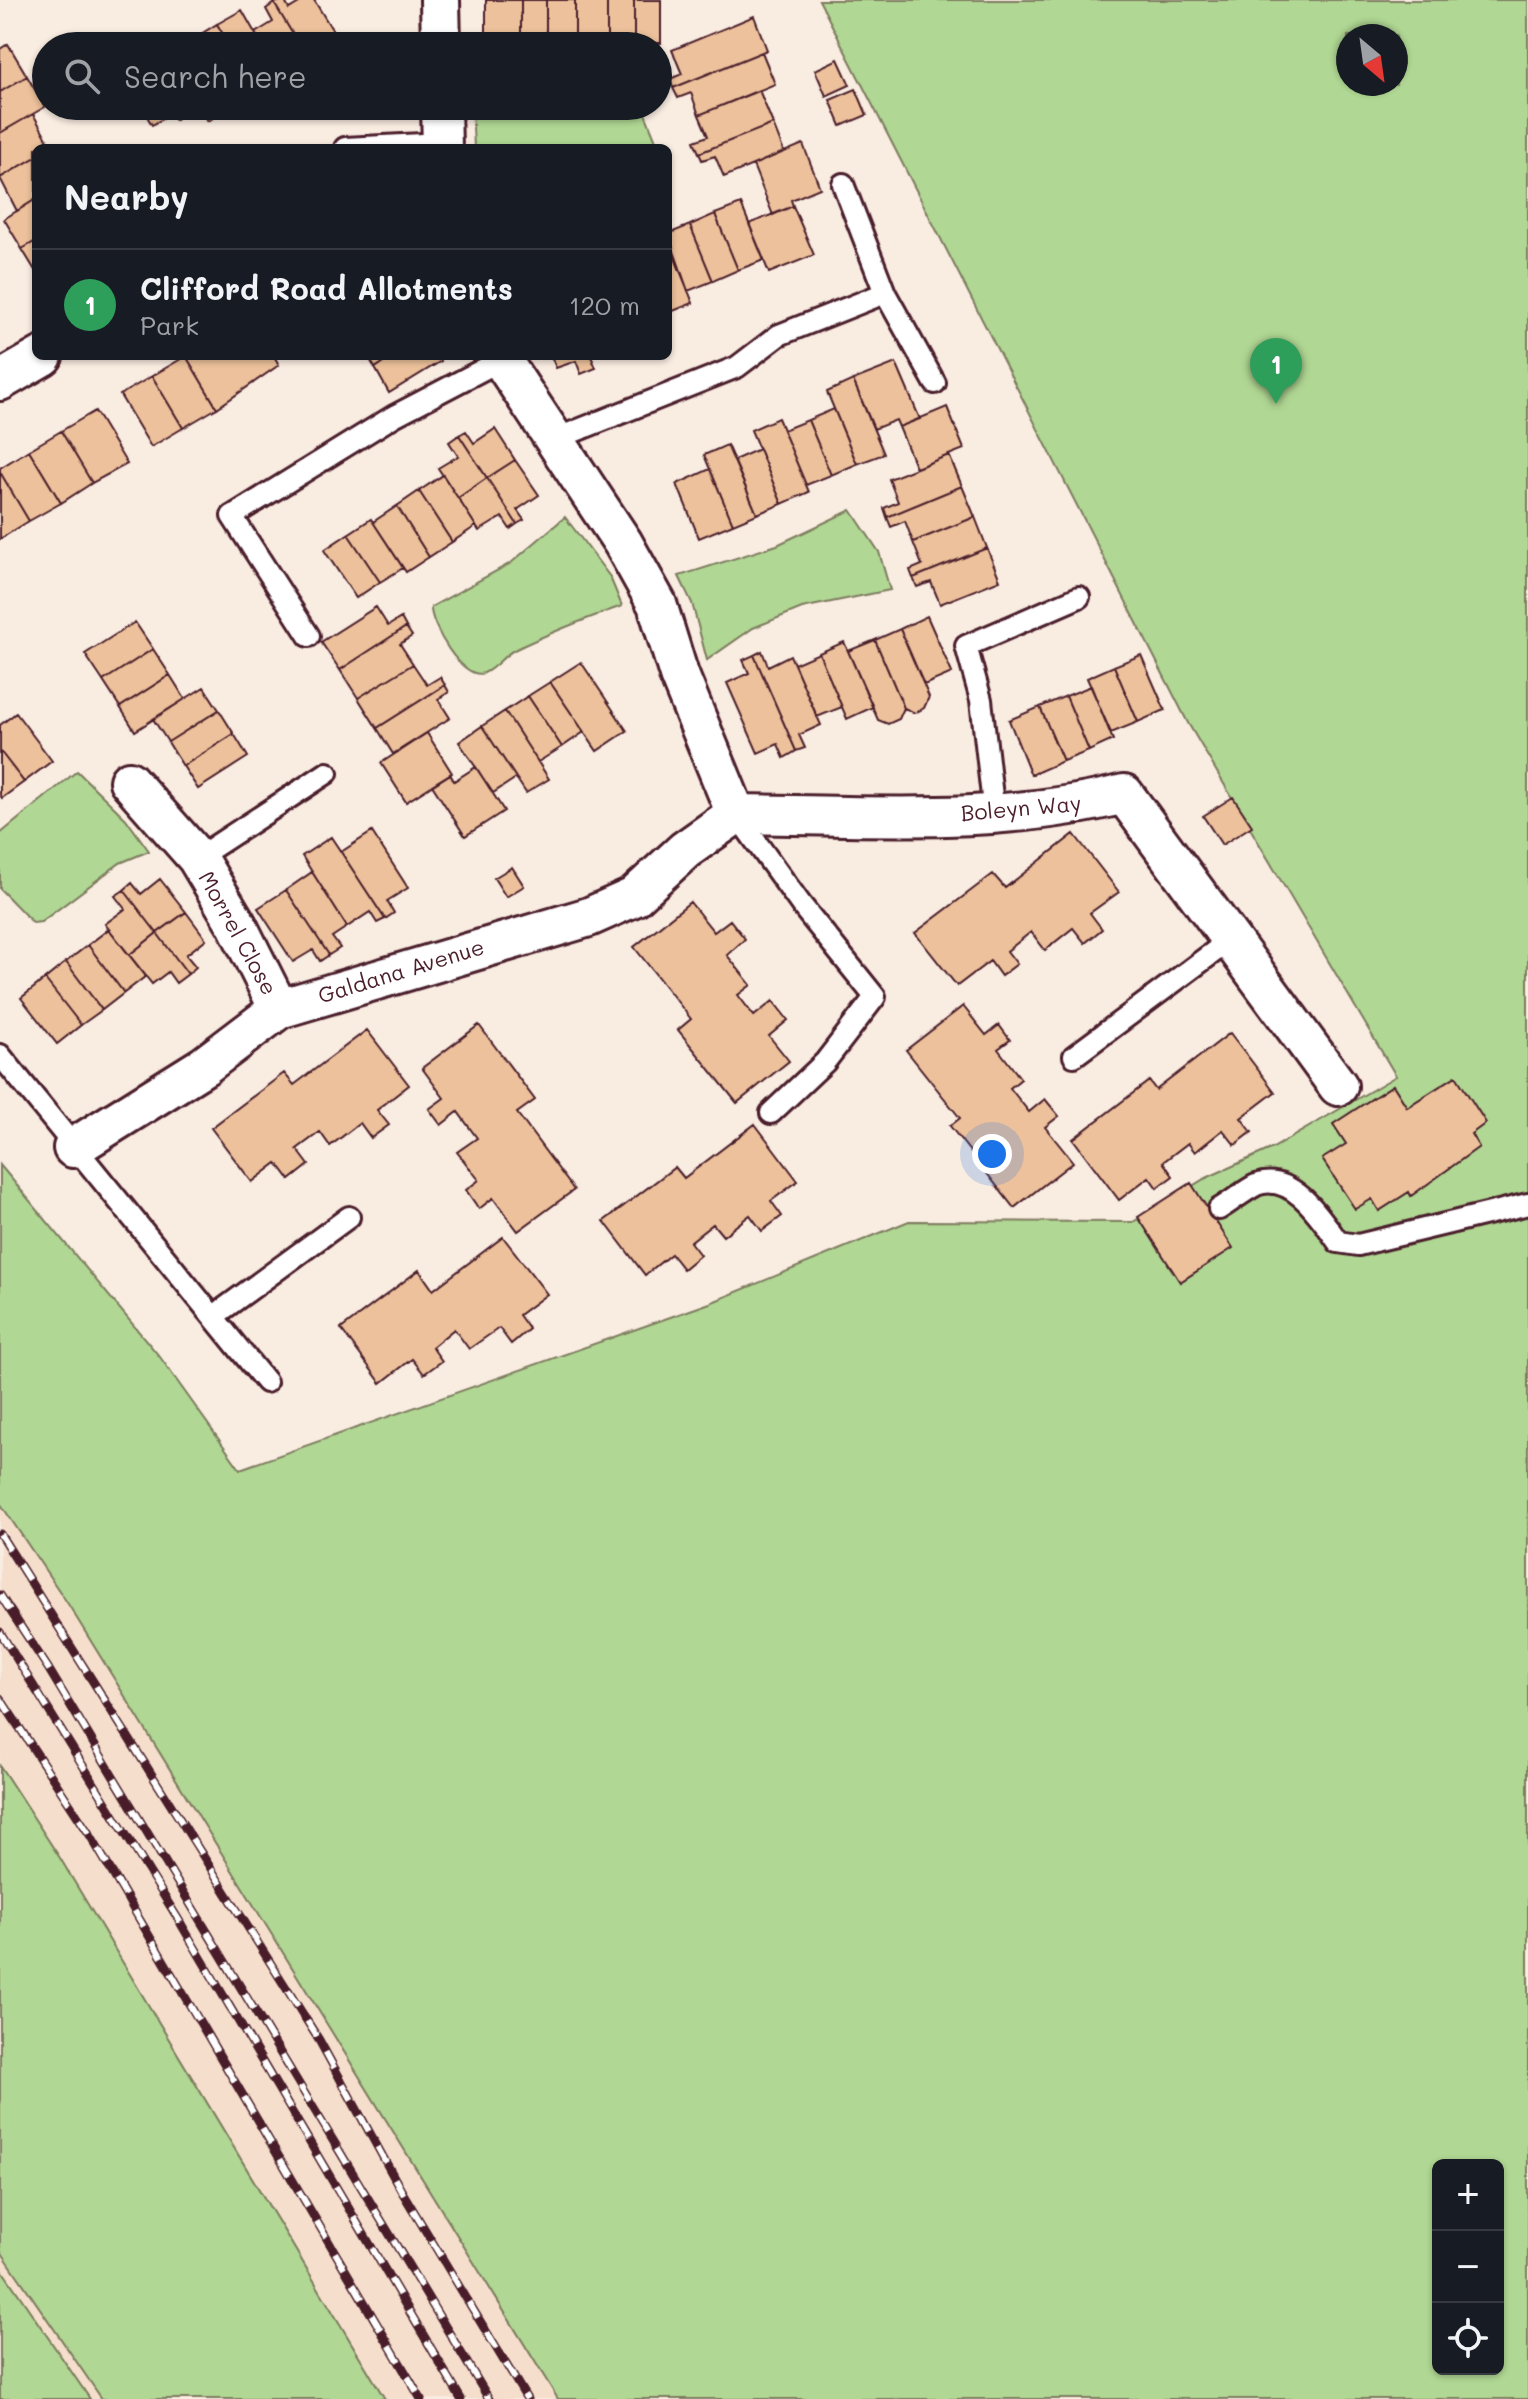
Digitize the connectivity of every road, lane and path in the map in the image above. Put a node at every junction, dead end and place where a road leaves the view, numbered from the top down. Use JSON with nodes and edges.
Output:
{"nodes":[{"id":1,"x":440,"y":0,"type":"edge"},
{"id":2,"x":441,"y":32,"type":"edge"},
{"id":3,"x":442,"y":132,"type":"edge"},
{"id":4,"x":369,"y":144,"type":"edge"},
{"id":5,"x":843,"y":184,"type":"dead end"},
{"id":6,"x":885,"y":293,"type":"junction"},
{"id":7,"x":496,"y":360,"type":"edge"},
{"id":8,"x":501,"y":360,"type":"edge"},
{"id":9,"x":935,"y":383,"type":"dead end"},
{"id":10,"x":553,"y":440,"type":"junction"},
{"id":11,"x":1079,"y":597,"type":"dead end"},
{"id":12,"x":309,"y":636,"type":"dead end"},
{"id":13,"x":327,"y":773,"type":"dead end"},
{"id":14,"x":129,"y":781,"type":"dead end"},
{"id":15,"x":736,"y":814,"type":"junction"},
{"id":16,"x":994,"y":814,"type":"junction"},
{"id":17,"x":197,"y":858,"type":"junction"},
{"id":18,"x":1230,"y":940,"type":"junction"},
{"id":19,"x":279,"y":1009,"type":"junction"},
{"id":20,"x":0,"y":1055,"type":"edge"},
{"id":21,"x":1074,"y":1056,"type":"dead end"},
{"id":22,"x":1338,"y":1086,"type":"dead end"},
{"id":23,"x":771,"y":1113,"type":"dead end"},
{"id":24,"x":73,"y":1148,"type":"junction"},
{"id":25,"x":1528,"y":1204,"type":"edge"},
{"id":26,"x":1219,"y":1209,"type":"dead end"},
{"id":27,"x":349,"y":1217,"type":"dead end"},
{"id":28,"x":214,"y":1316,"type":"junction"},
{"id":29,"x":266,"y":1382,"type":"dead end"}],
"edges":[{"from":1,"to":2,"type":"street"},
{"from":3,"to":4,"type":"lane"},
{"from":5,"to":6,"type":"lane"},
{"from":6,"to":9,"type":"lane"},
{"from":6,"to":10,"type":"lane"},
{"from":7,"to":12,"type":"lane"},
{"from":8,"to":10,"type":"street"},
{"from":10,"to":15,"type":"street"},
{"from":11,"to":16,"type":"lane"},
{"from":13,"to":17,"type":"lane","name":"Morrel Close"},
{"from":14,"to":17,"type":"street","name":"Morrel Close"},
{"from":15,"to":16,"type":"street","name":"Boleyn Way"},
{"from":15,"to":19,"type":"street","name":"Galdana Avenue"},
{"from":15,"to":23,"type":"lane"},
{"from":16,"to":18,"type":"street","name":"Boleyn Way"},
{"from":17,"to":19,"type":"street","name":"Morrel Close"},
{"from":18,"to":21,"type":"lane"},
{"from":18,"to":22,"type":"street","name":"Boleyn Way"},
{"from":19,"to":24,"type":"street","name":"Galdana Avenue"},
{"from":20,"to":24,"type":"lane"},
{"from":24,"to":28,"type":"lane"},
{"from":25,"to":26,"type":"lane"},
{"from":27,"to":28,"type":"lane"},
{"from":28,"to":29,"type":"lane"}]}
